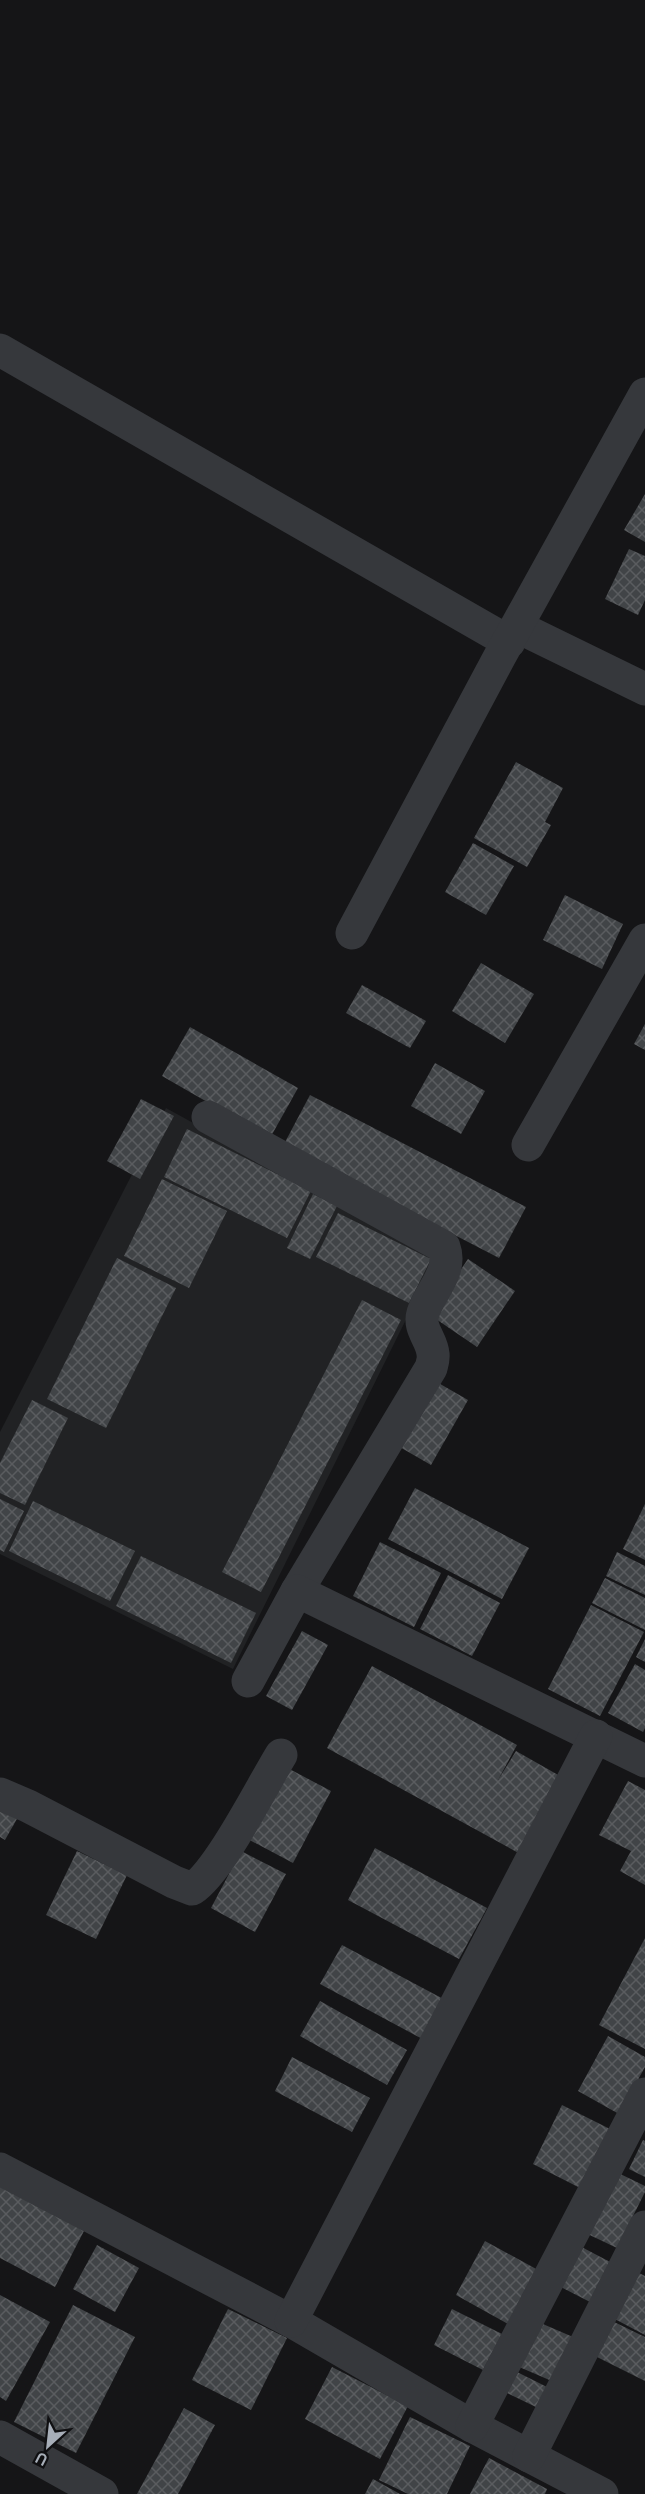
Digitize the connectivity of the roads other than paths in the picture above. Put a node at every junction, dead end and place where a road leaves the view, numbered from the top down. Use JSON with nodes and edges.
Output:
{"nodes":[{"id":1,"x":0,"y":350,"type":"edge"},
{"id":2,"x":645,"y":394,"type":"edge"},
{"id":3,"x":513,"y":635,"type":"junction"},
{"id":4,"x":645,"y":688,"type":"edge"},
{"id":5,"x":352,"y":933,"type":"dead end"},
{"id":6,"x":645,"y":940,"type":"edge"},
{"id":7,"x":208,"y":1118,"type":"dead end"},
{"id":8,"x":528,"y":1145,"type":"dead end"},
{"id":9,"x":297,"y":1591,"type":"junction"},
{"id":10,"x":248,"y":1681,"type":"dead end"},
{"id":11,"x":596,"y":1736,"type":"junction"},
{"id":12,"x":281,"y":1755,"type":"dead end"},
{"id":13,"x":645,"y":1761,"type":"edge"},
{"id":14,"x":0,"y":1794,"type":"edge"},
{"id":15,"x":645,"y":2094,"type":"edge"},
{"id":16,"x":0,"y":2169,"type":"edge"},
{"id":17,"x":645,"y":2227,"type":"edge"},
{"id":18,"x":291,"y":2321,"type":"junction"},
{"id":19,"x":472,"y":2426,"type":"junction"},
{"id":20,"x":0,"y":2437,"type":"edge"},
{"id":21,"x":529,"y":2456,"type":"junction"},
{"id":22,"x":102,"y":2494,"type":"edge"},
{"id":23,"x":602,"y":2494,"type":"edge"}],
"edges":[{"from":1,"to":3,"type":"street"},
{"from":2,"to":3,"type":"street"},
{"from":3,"to":4,"type":"street"},
{"from":3,"to":5,"type":"street"},
{"from":6,"to":8,"type":"street"},
{"from":7,"to":9,"type":"street"},
{"from":9,"to":10,"type":"street"},
{"from":9,"to":11,"type":"street"},
{"from":11,"to":13,"type":"street"},
{"from":11,"to":18,"type":"street"},
{"from":12,"to":14,"type":"street"},
{"from":15,"to":19,"type":"street"},
{"from":16,"to":18,"type":"street"},
{"from":17,"to":21,"type":"street"},
{"from":18,"to":19,"type":"street"},
{"from":19,"to":21,"type":"street"},
{"from":20,"to":22,"type":"street"},
{"from":21,"to":23,"type":"street"}]}
